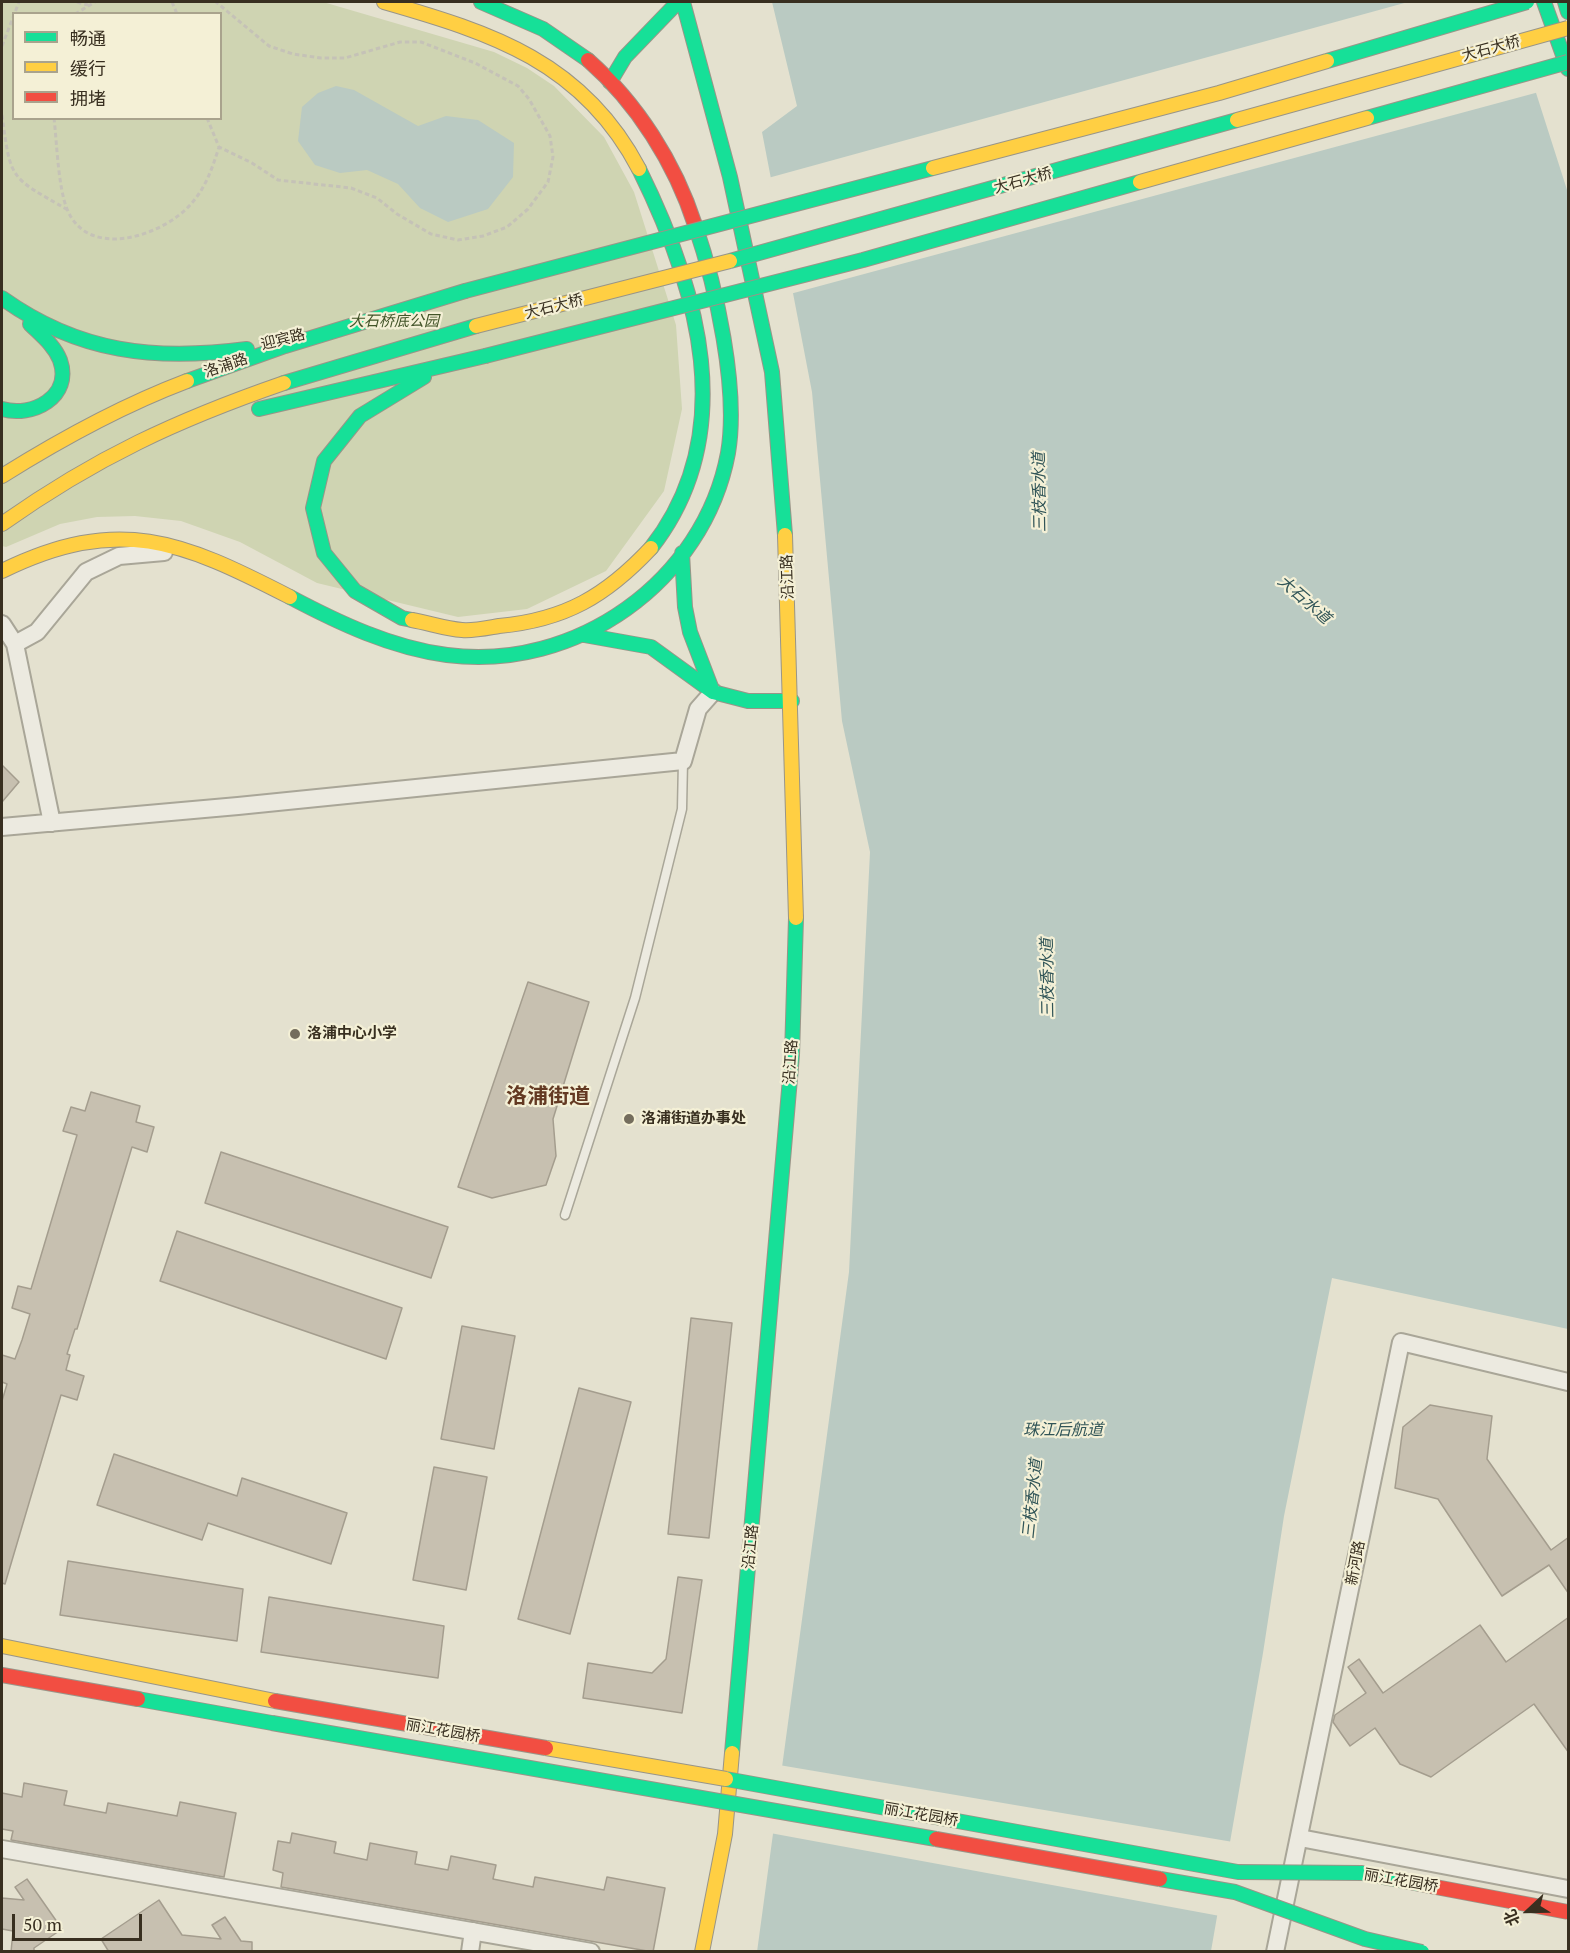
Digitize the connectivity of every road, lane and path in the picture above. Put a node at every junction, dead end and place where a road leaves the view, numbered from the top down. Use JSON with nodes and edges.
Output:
{"nodes":[{"id":1,"x":77,"y":2,"type":"edge"},
{"id":2,"x":95,"y":2,"type":"edge"},
{"id":3,"x":216,"y":2,"type":"edge"},
{"id":4,"x":384,"y":2,"type":"edge"},
{"id":5,"x":481,"y":2,"type":"edge"},
{"id":6,"x":678,"y":2,"type":"edge"},
{"id":7,"x":683,"y":2,"type":"edge"},
{"id":8,"x":1527,"y":2,"type":"edge"},
{"id":9,"x":1544,"y":2,"type":"edge"},
{"id":10,"x":1565,"y":2,"type":"edge"},
{"id":11,"x":88,"y":5,"type":"junction"},
{"id":12,"x":78,"y":12,"type":"edge"},
{"id":13,"x":1569,"y":12,"type":"edge"},
{"id":14,"x":12,"y":20,"type":"edge"},
{"id":15,"x":1569,"y":28,"type":"edge"},
{"id":16,"x":2,"y":46,"type":"edge"},
{"id":17,"x":1569,"y":62,"type":"edge"},
{"id":18,"x":1569,"y":69,"type":"edge"},
{"id":19,"x":610,"y":82,"type":"junction"},
{"id":20,"x":2,"y":115,"type":"edge"},
{"id":21,"x":54,"y":120,"type":"edge"},
{"id":22,"x":208,"y":120,"type":"edge"},
{"id":23,"x":219,"y":147,"type":"junction"},
{"id":24,"x":68,"y":210,"type":"junction"},
{"id":25,"x":465,"y":291,"type":"junction"},
{"id":26,"x":2,"y":298,"type":"edge"},
{"id":27,"x":485,"y":356,"type":"junction"},
{"id":28,"x":2,"y":410,"type":"edge"},
{"id":29,"x":136,"y":442,"type":"junction"},
{"id":30,"x":2,"y":476,"type":"edge"},
{"id":31,"x":2,"y":524,"type":"edge"},
{"id":32,"x":195,"y":551,"type":"junction"},
{"id":33,"x":682,"y":553,"type":"junction"},
{"id":34,"x":2,"y":571,"type":"edge"},
{"id":35,"x":2,"y":624,"type":"edge"},
{"id":36,"x":584,"y":635,"type":"junction"},
{"id":37,"x":15,"y":644,"type":"junction"},
{"id":38,"x":713,"y":692,"type":"junction"},
{"id":39,"x":792,"y":701,"type":"junction"},
{"id":40,"x":684,"y":761,"type":"junction"},
{"id":41,"x":52,"y":823,"type":"junction"},
{"id":42,"x":2,"y":827,"type":"edge"},
{"id":43,"x":565,"y":1215,"type":"dead end"},
{"id":44,"x":1569,"y":1382,"type":"edge"},
{"id":45,"x":2,"y":1646,"type":"edge"},
{"id":46,"x":2,"y":1675,"type":"edge"},
{"id":47,"x":1300,"y":1838,"type":"junction"},
{"id":48,"x":2,"y":1849,"type":"edge"},
{"id":49,"x":1569,"y":1889,"type":"edge"},
{"id":50,"x":1569,"y":1912,"type":"edge"},
{"id":51,"x":472,"y":1931,"type":"junction"},
{"id":52,"x":701,"y":1950,"type":"edge"},
{"id":53,"x":470,"y":1952,"type":"edge"},
{"id":54,"x":591,"y":1952,"type":"edge"},
{"id":55,"x":1275,"y":1952,"type":"edge"},
{"id":56,"x":1422,"y":1952,"type":"edge"}],
"edges":[{"from":1,"to":11,"type":"path"},
{"from":2,"to":11,"type":"path"},
{"from":3,"to":23,"type":"path"},
{"from":4,"to":27,"type":"main road"},
{"from":5,"to":19,"type":"main road"},
{"from":6,"to":19,"type":"main road"},
{"from":7,"to":39,"type":"main road","name":"沿江路"},
{"from":8,"to":25,"type":"main road","bridge":true},
{"from":9,"to":18,"type":"main road"},
{"from":10,"to":13,"type":"main road"},
{"from":11,"to":12,"type":"path"},
{"from":14,"to":16,"type":"path"},
{"from":15,"to":29,"type":"main road","name":"大石大桥","bridge":true},
{"from":17,"to":27,"type":"main road","name":"大石大桥","bridge":true},
{"from":19,"to":33,"type":"main road"},
{"from":20,"to":24,"type":"path"},
{"from":21,"to":24,"type":"path"},
{"from":22,"to":23,"type":"path"},
{"from":23,"to":24,"type":"path"},
{"from":25,"to":26,"type":"main road","name":"迎宾路"},
{"from":25,"to":30,"type":"main road","name":"洛浦路"},
{"from":26,"to":28,"type":"main road"},
{"from":27,"to":29,"type":"main road"},
{"from":29,"to":31,"type":"main road"},
{"from":32,"to":34,"type":"main road"},
{"from":32,"to":36,"type":"main road"},
{"from":32,"to":37,"type":"street"},
{"from":33,"to":36,"type":"main road"},
{"from":33,"to":38,"type":"main road"},
{"from":35,"to":37,"type":"street"},
{"from":36,"to":38,"type":"main road"},
{"from":37,"to":41,"type":"street"},
{"from":38,"to":39,"type":"main road"},
{"from":38,"to":40,"type":"street"},
{"from":39,"to":52,"type":"main road","name":"沿江路"},
{"from":40,"to":41,"type":"street"},
{"from":40,"to":43,"type":"lane"},
{"from":41,"to":42,"type":"street"},
{"from":44,"to":47,"type":"street","name":"新河路"},
{"from":45,"to":50,"type":"main road","name":"丽江花园桥","bridge":true},
{"from":46,"to":56,"type":"main road","name":"丽江花园桥","bridge":true},
{"from":47,"to":49,"type":"street"},
{"from":47,"to":55,"type":"street","name":"新河路"},
{"from":48,"to":51,"type":"street"},
{"from":51,"to":53,"type":"street"},
{"from":51,"to":54,"type":"street"}]}
